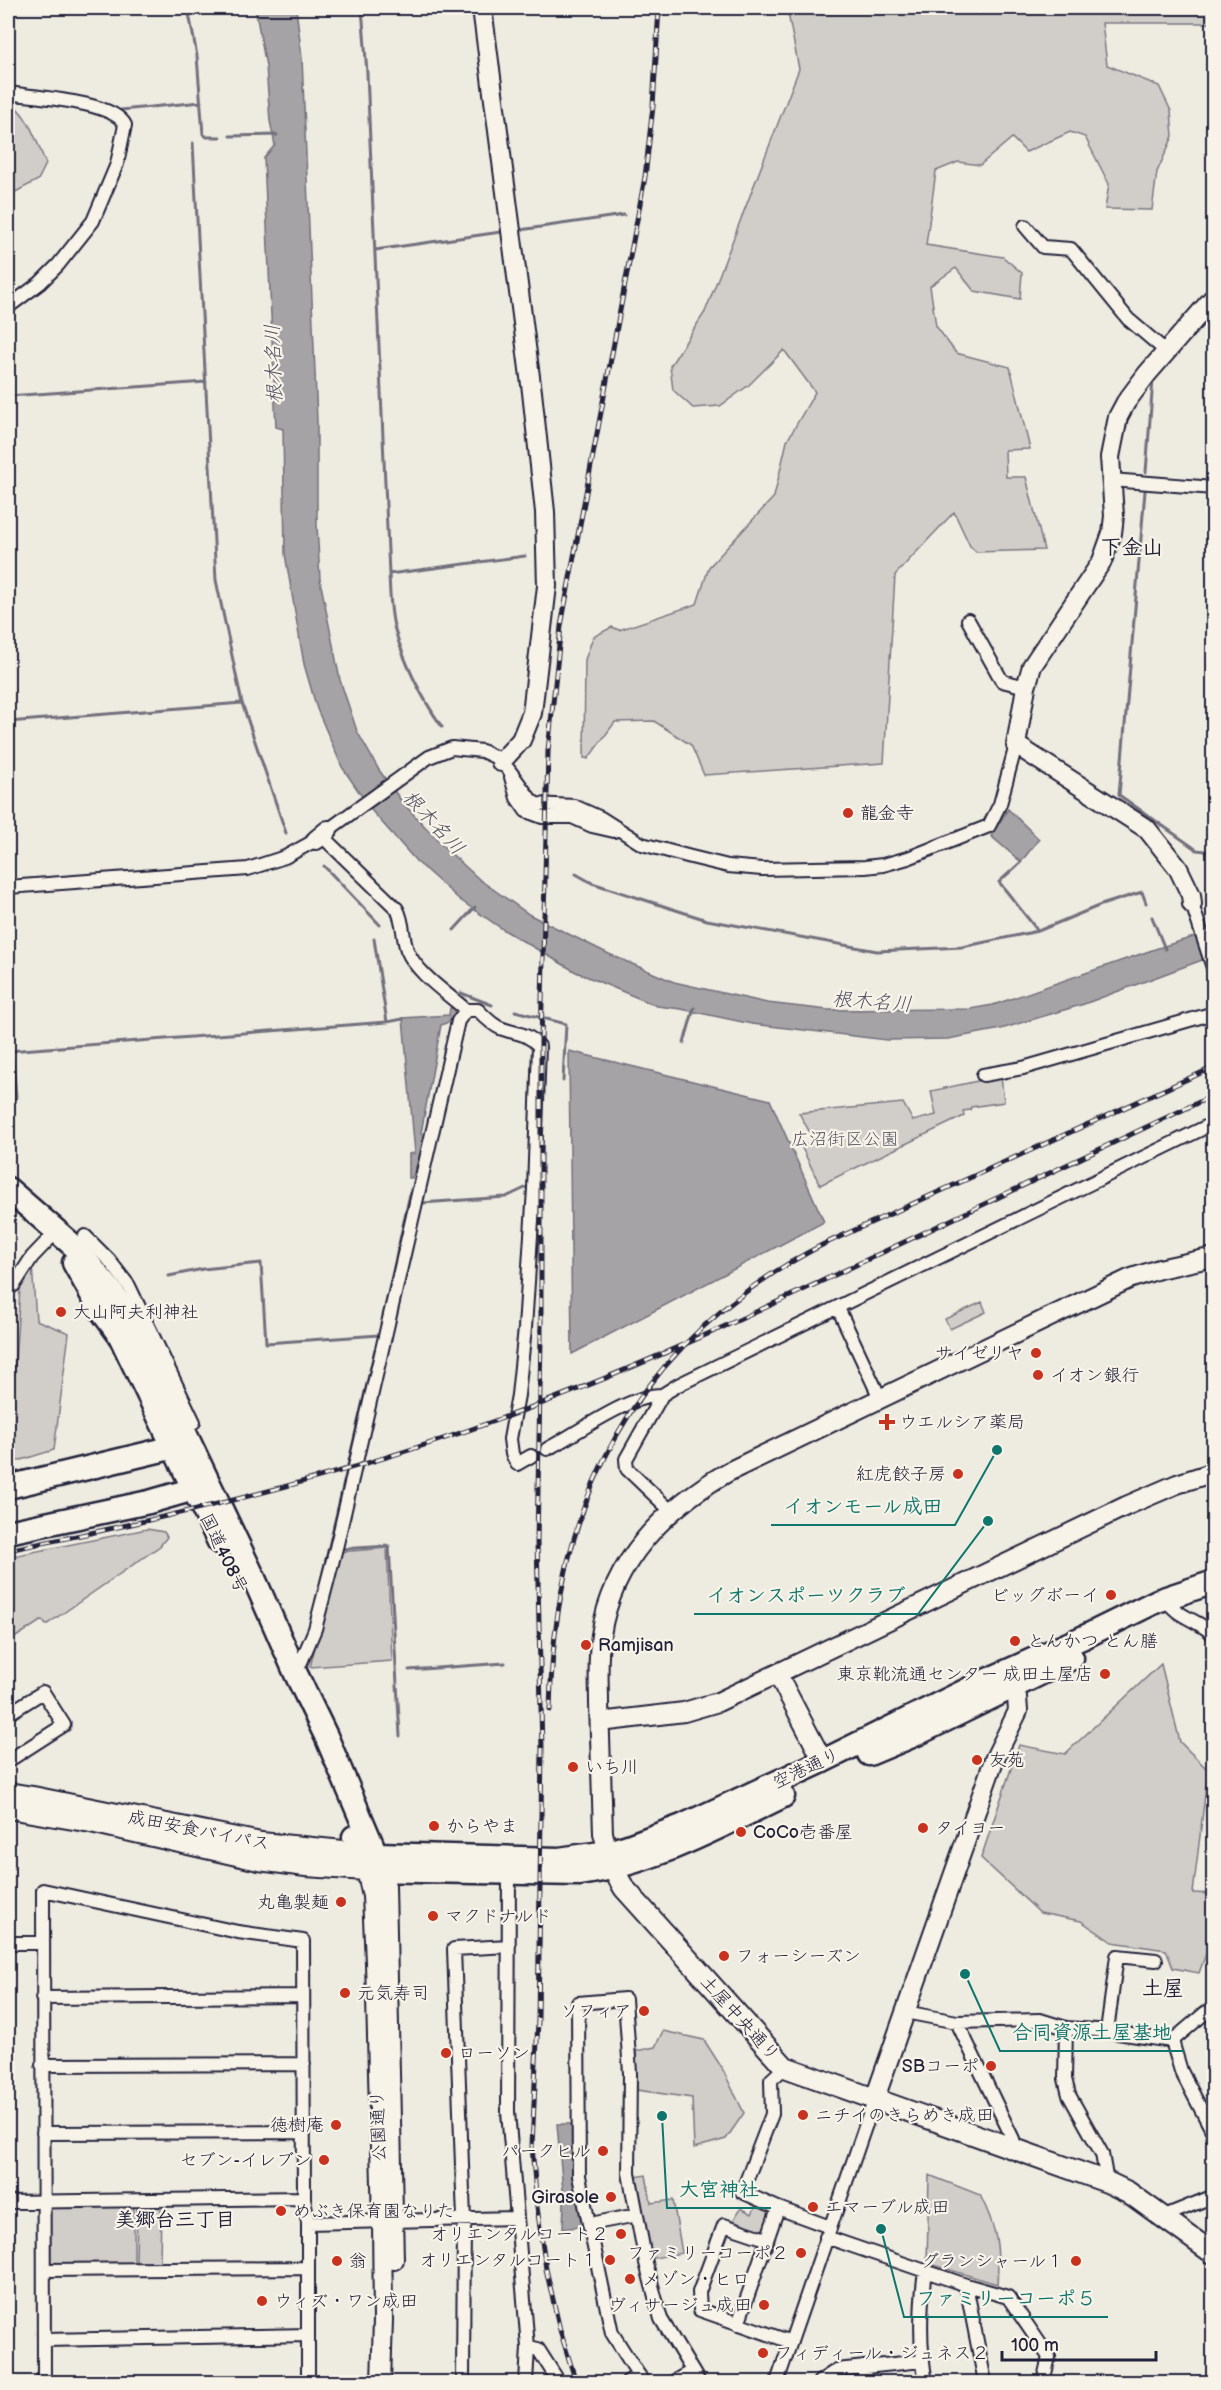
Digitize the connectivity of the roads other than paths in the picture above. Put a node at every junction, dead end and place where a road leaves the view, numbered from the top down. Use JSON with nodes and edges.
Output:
{"nodes":[{"id":1,"x":482,"y":8,"type":"edge"},
{"id":2,"x":8,"y":93,"type":"edge"},
{"id":3,"x":1025,"y":226,"type":"dead end"},
{"id":4,"x":1214,"y":297,"type":"edge"},
{"id":5,"x":8,"y":307,"type":"edge"},
{"id":6,"x":1167,"y":352,"type":"junction"},
{"id":7,"x":1111,"y":480,"type":"junction"},
{"id":8,"x":1214,"y":488,"type":"edge"},
{"id":9,"x":968,"y":620,"type":"dead end"},
{"id":10,"x":1026,"y":687,"type":"junction"},
{"id":11,"x":1016,"y":745,"type":"junction"},
{"id":12,"x":505,"y":766,"type":"junction"},
{"id":13,"x":322,"y":835,"type":"junction"},
{"id":14,"x":8,"y":887,"type":"edge"},
{"id":15,"x":1192,"y":904,"type":"joint"},
{"id":16,"x":1214,"y":970,"type":"edge"},
{"id":17,"x":459,"y":1004,"type":"junction"},
{"id":18,"x":1214,"y":1012,"type":"edge"},
{"id":19,"x":983,"y":1075,"type":"dead end"},
{"id":20,"x":1214,"y":1123,"type":"edge"},
{"id":21,"x":8,"y":1189,"type":"edge"},
{"id":22,"x":56,"y":1232,"type":"junction"},
{"id":23,"x":85,"y":1236,"type":"dead end"},
{"id":24,"x":1214,"y":1257,"type":"edge"},
{"id":25,"x":10,"y":1287,"type":"edge"},
{"id":26,"x":838,"y":1308,"type":"junction"},
{"id":27,"x":662,"y":1395,"type":"junction"},
{"id":28,"x":880,"y":1398,"type":"junction"},
{"id":29,"x":186,"y":1437,"type":"junction"},
{"id":30,"x":547,"y":1449,"type":"dead end"},
{"id":31,"x":531,"y":1456,"type":"dead end"},
{"id":32,"x":1214,"y":1472,"type":"edge"},
{"id":33,"x":8,"y":1487,"type":"edge"},
{"id":34,"x":202,"y":1487,"type":"junction"},
{"id":35,"x":671,"y":1510,"type":"junction"},
{"id":36,"x":8,"y":1532,"type":"edge"},
{"id":37,"x":1214,"y":1582,"type":"edge"},
{"id":38,"x":1214,"y":1596,"type":"edge"},
{"id":39,"x":1168,"y":1604,"type":"junction"},
{"id":40,"x":1214,"y":1635,"type":"edge"},
{"id":41,"x":296,"y":1674,"type":"junction"},
{"id":42,"x":778,"y":1675,"type":"junction"},
{"id":43,"x":1010,"y":1679,"type":"junction"},
{"id":44,"x":8,"y":1714,"type":"edge"},
{"id":45,"x":600,"y":1722,"type":"junction"},
{"id":46,"x":8,"y":1761,"type":"edge"},
{"id":47,"x":823,"y":1761,"type":"junction"},
{"id":48,"x":8,"y":1794,"type":"edge"},
{"id":49,"x":8,"y":1808,"type":"edge"},
{"id":50,"x":610,"y":1860,"type":"junction"},
{"id":51,"x":371,"y":1862,"type":"junction"},
{"id":52,"x":509,"y":1874,"type":"junction"},
{"id":53,"x":8,"y":1943,"type":"edge"},
{"id":54,"x":42,"y":1943,"type":"junction"},
{"id":55,"x":509,"y":1946,"type":"junction"},
{"id":56,"x":1156,"y":1960,"type":"dead end"},
{"id":57,"x":303,"y":1996,"type":"junction"},
{"id":58,"x":42,"y":1998,"type":"junction"},
{"id":59,"x":1214,"y":2009,"type":"edge"},
{"id":60,"x":905,"y":2012,"type":"junction"},
{"id":61,"x":957,"y":2022,"type":"junction"},
{"id":62,"x":1066,"y":2028,"type":"junction"},
{"id":63,"x":1107,"y":2031,"type":"junction"},
{"id":64,"x":1172,"y":2040,"type":"junction"},
{"id":65,"x":304,"y":2064,"type":"junction"},
{"id":66,"x":42,"y":2065,"type":"junction"},
{"id":67,"x":785,"y":2067,"type":"junction"},
{"id":68,"x":874,"y":2098,"type":"junction"},
{"id":69,"x":304,"y":2132,"type":"junction"},
{"id":70,"x":43,"y":2133,"type":"junction"},
{"id":71,"x":1214,"y":2134,"type":"edge"},
{"id":72,"x":1016,"y":2150,"type":"junction"},
{"id":73,"x":1107,"y":2182,"type":"junction"},
{"id":74,"x":1214,"y":2196,"type":"edge"},
{"id":75,"x":304,"y":2198,"type":"junction"},
{"id":76,"x":43,"y":2201,"type":"junction"},
{"id":77,"x":8,"y":2202,"type":"edge"},
{"id":78,"x":778,"y":2208,"type":"junction"},
{"id":79,"x":637,"y":2215,"type":"junction"},
{"id":80,"x":1162,"y":2217,"type":"junction"},
{"id":81,"x":515,"y":2218,"type":"junction"},
{"id":82,"x":464,"y":2219,"type":"junction"},
{"id":83,"x":388,"y":2221,"type":"junction"},
{"id":84,"x":308,"y":2223,"type":"junction"},
{"id":85,"x":590,"y":2224,"type":"junction"},
{"id":86,"x":828,"y":2232,"type":"junction"},
{"id":87,"x":766,"y":2239,"type":"junction"},
{"id":88,"x":1214,"y":2254,"type":"edge"},
{"id":89,"x":308,"y":2268,"type":"junction"},
{"id":90,"x":44,"y":2270,"type":"junction"},
{"id":91,"x":925,"y":2270,"type":"junction"},
{"id":92,"x":966,"y":2285,"type":"junction"},
{"id":93,"x":738,"y":2324,"type":"junction"},
{"id":94,"x":308,"y":2335,"type":"junction"},
{"id":95,"x":45,"y":2340,"type":"junction"},
{"id":96,"x":791,"y":2342,"type":"junction"},
{"id":97,"x":528,"y":2347,"type":"junction"},
{"id":98,"x":922,"y":2361,"type":"junction"},
{"id":99,"x":863,"y":2367,"type":"junction"},
{"id":100,"x":692,"y":2371,"type":"junction"},
{"id":101,"x":641,"y":2379,"type":"edge"},
{"id":102,"x":44,"y":2382,"type":"edge"},
{"id":103,"x":308,"y":2382,"type":"edge"},
{"id":104,"x":381,"y":2382,"type":"edge"},
{"id":105,"x":392,"y":2382,"type":"edge"},
{"id":106,"x":463,"y":2382,"type":"edge"},
{"id":107,"x":526,"y":2382,"type":"edge"},
{"id":108,"x":559,"y":2382,"type":"edge"},
{"id":109,"x":627,"y":2382,"type":"edge"},
{"id":110,"x":673,"y":2382,"type":"edge"},
{"id":111,"x":699,"y":2382,"type":"edge"},
{"id":112,"x":777,"y":2382,"type":"edge"},
{"id":113,"x":819,"y":2382,"type":"edge"},
{"id":114,"x":866,"y":2382,"type":"edge"},
{"id":115,"x":926,"y":2382,"type":"edge"},
{"id":116,"x":985,"y":2382,"type":"edge"},
{"id":117,"x":1043,"y":2382,"type":"edge"}],
"edges":[{"from":1,"to":12,"type":"street"},
{"from":2,"to":5,"type":"street"},
{"from":3,"to":6,"type":"street"},
{"from":4,"to":6,"type":"street"},
{"from":6,"to":7,"type":"street"},
{"from":7,"to":8,"type":"street"},
{"from":7,"to":10,"type":"street"},
{"from":9,"to":10,"type":"street"},
{"from":10,"to":11,"type":"street"},
{"from":11,"to":12,"type":"street"},
{"from":11,"to":15,"type":"street"},
{"from":12,"to":13,"type":"street"},
{"from":13,"to":14,"type":"street"},
{"from":13,"to":17,"type":"street"},
{"from":15,"to":16,"type":"street"},
{"from":17,"to":31,"type":"street"},
{"from":17,"to":41,"type":"street"},
{"from":18,"to":19,"type":"street"},
{"from":20,"to":26,"type":"street"},
{"from":21,"to":22,"type":"highway","name":"国道408号"},
{"from":22,"to":25,"type":"street"},
{"from":22,"to":29,"type":"highway","name":"国道408号"},
{"from":23,"to":29,"type":"street"},
{"from":24,"to":28,"type":"street"},
{"from":26,"to":27,"type":"street"},
{"from":26,"to":28,"type":"street"},
{"from":27,"to":30,"type":"street"},
{"from":27,"to":35,"type":"street"},
{"from":28,"to":35,"type":"street"},
{"from":29,"to":33,"type":"highway"},
{"from":29,"to":34,"type":"highway","name":"国道408号"},
{"from":32,"to":42,"type":"street"},
{"from":34,"to":36,"type":"highway"},
{"from":34,"to":41,"type":"highway","name":"国道408号"},
{"from":34,"to":51,"type":"highway","name":"国道408号"},
{"from":35,"to":45,"type":"street"},
{"from":37,"to":39,"type":"highway","name":"空港通り"},
{"from":38,"to":39,"type":"highway","name":"空港通り"},
{"from":39,"to":40,"type":"street"},
{"from":39,"to":43,"type":"highway","name":"空港通り"},
{"from":41,"to":51,"type":"highway","name":"国道408号"},
{"from":42,"to":45,"type":"street"},
{"from":42,"to":47,"type":"street"},
{"from":43,"to":47,"type":"highway","name":"空港通り"},
{"from":43,"to":50,"type":"highway","name":"空港通り"},
{"from":43,"to":60,"type":"street"},
{"from":44,"to":46,"type":"street"},
{"from":45,"to":50,"type":"street"},
{"from":47,"to":50,"type":"highway","name":"空港通り"},
{"from":48,"to":51,"type":"main road","name":"成田安食バイパス"},
{"from":49,"to":51,"type":"main road","name":"成田安食バイパス"},
{"from":50,"to":51,"type":"highway","name":"空港通り"},
{"from":50,"to":52,"type":"highway","name":"空港通り"},
{"from":50,"to":67,"type":"main road","name":"土屋中央通り"},
{"from":51,"to":52,"type":"highway","name":"空港通り"},
{"from":51,"to":83,"type":"street","name":"公園通り"},
{"from":52,"to":55,"type":"street"},
{"from":53,"to":54,"type":"street"},
{"from":54,"to":57,"type":"street"},
{"from":54,"to":58,"type":"street"},
{"from":55,"to":81,"type":"street"},
{"from":55,"to":82,"type":"street"},
{"from":56,"to":63,"type":"street"},
{"from":57,"to":58,"type":"street"},
{"from":57,"to":65,"type":"street"},
{"from":58,"to":66,"type":"street"},
{"from":59,"to":64,"type":"street"},
{"from":60,"to":61,"type":"street"},
{"from":60,"to":68,"type":"street"},
{"from":61,"to":62,"type":"street"},
{"from":61,"to":72,"type":"street"},
{"from":62,"to":63,"type":"street"},
{"from":62,"to":73,"type":"street"},
{"from":63,"to":64,"type":"street"},
{"from":64,"to":71,"type":"street"},
{"from":65,"to":66,"type":"street"},
{"from":65,"to":69,"type":"street"},
{"from":66,"to":70,"type":"street"},
{"from":67,"to":68,"type":"main road","name":"土屋中央通り"},
{"from":67,"to":78,"type":"street"},
{"from":68,"to":72,"type":"main road","name":"土屋中央通り"},
{"from":68,"to":86,"type":"street"},
{"from":69,"to":70,"type":"street"},
{"from":69,"to":75,"type":"street"},
{"from":70,"to":76,"type":"street"},
{"from":72,"to":73,"type":"main road","name":"土屋中央通り"},
{"from":73,"to":80,"type":"main road","name":"土屋中央通り"},
{"from":74,"to":80,"type":"street"},
{"from":75,"to":76,"type":"street"},
{"from":75,"to":84,"type":"street"},
{"from":76,"to":77,"type":"street"},
{"from":76,"to":90,"type":"street"},
{"from":78,"to":86,"type":"street"},
{"from":78,"to":87,"type":"street"},
{"from":79,"to":85,"type":"street"},
{"from":79,"to":85,"type":"street"},
{"from":79,"to":100,"type":"street"},
{"from":80,"to":88,"type":"main road","name":"土屋中央通り"},
{"from":81,"to":82,"type":"street"},
{"from":81,"to":97,"type":"street"},
{"from":82,"to":83,"type":"street"},
{"from":82,"to":106,"type":"street"},
{"from":83,"to":84,"type":"street"},
{"from":83,"to":104,"type":"street","name":"公園通り"},
{"from":83,"to":105,"type":"street","name":"公園通り"},
{"from":84,"to":89,"type":"street"},
{"from":85,"to":101,"type":"street"},
{"from":86,"to":91,"type":"street"},
{"from":86,"to":96,"type":"street"},
{"from":87,"to":93,"type":"street"},
{"from":87,"to":93,"type":"street"},
{"from":89,"to":90,"type":"street"},
{"from":89,"to":94,"type":"street"},
{"from":90,"to":95,"type":"street"},
{"from":91,"to":92,"type":"street"},
{"from":91,"to":98,"type":"street"},
{"from":92,"to":116,"type":"street"},
{"from":92,"to":117,"type":"street"},
{"from":93,"to":96,"type":"street"},
{"from":94,"to":95,"type":"street"},
{"from":94,"to":103,"type":"street"},
{"from":95,"to":102,"type":"street"},
{"from":96,"to":112,"type":"street"},
{"from":97,"to":107,"type":"street"},
{"from":97,"to":108,"type":"street"},
{"from":98,"to":99,"type":"street"},
{"from":98,"to":115,"type":"street"},
{"from":99,"to":113,"type":"street"},
{"from":99,"to":114,"type":"street"},
{"from":100,"to":110,"type":"street"},
{"from":100,"to":111,"type":"street"},
{"from":101,"to":109,"type":"street"}]}
